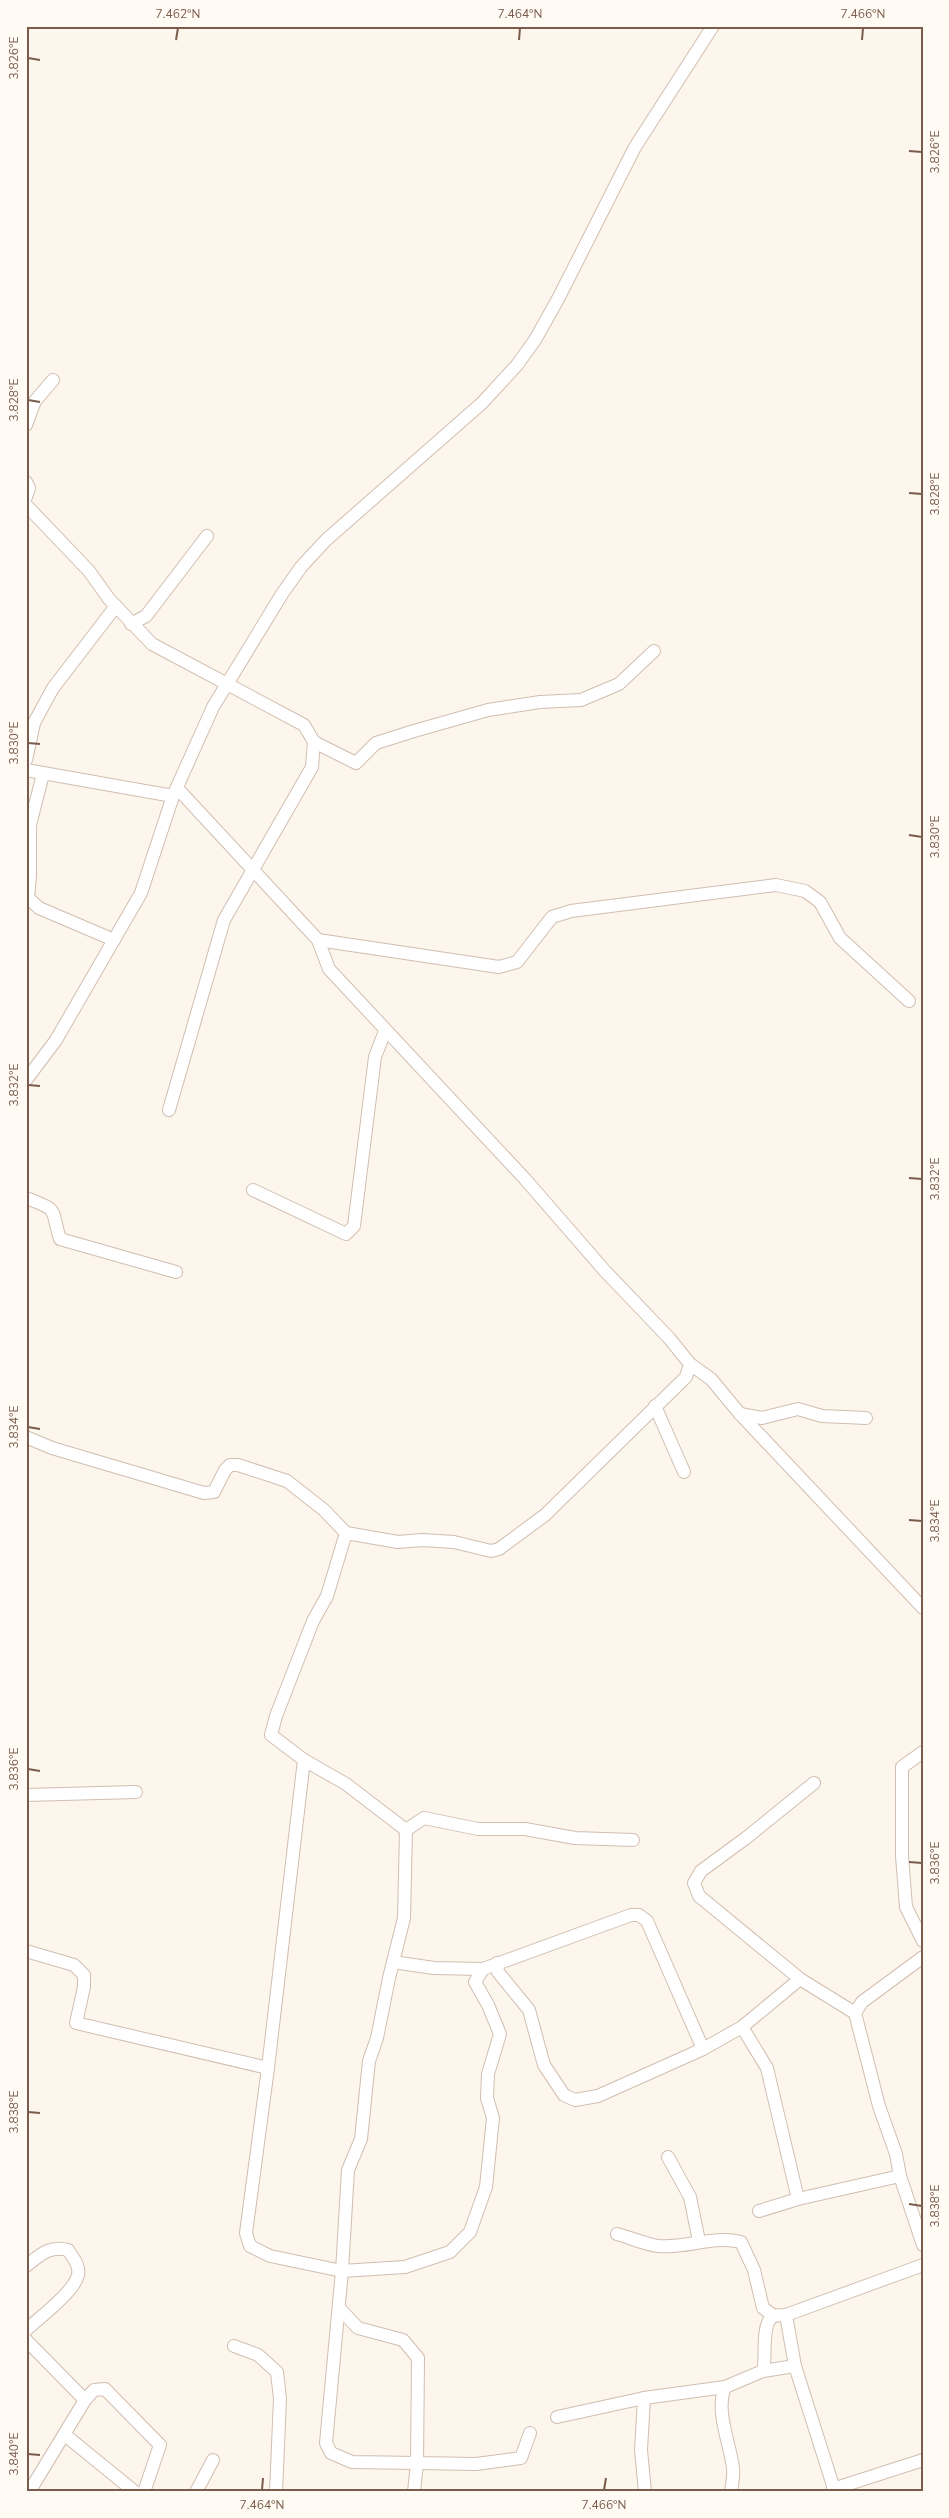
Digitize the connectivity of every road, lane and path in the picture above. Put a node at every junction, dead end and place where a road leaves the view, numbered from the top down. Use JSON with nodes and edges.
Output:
{"nodes":[{"id":1,"x":713,"y":26,"type":"edge"},
{"id":2,"x":52,"y":380,"type":"dead end"},
{"id":3,"x":26,"y":424,"type":"edge"},
{"id":4,"x":26,"y":482,"type":"edge"},
{"id":5,"x":26,"y":497,"type":"edge"},
{"id":6,"x":26,"y":505,"type":"edge"},
{"id":7,"x":207,"y":536,"type":"dead end"},
{"id":8,"x":116,"y":606,"type":"junction"},
{"id":9,"x":131,"y":624,"type":"junction"},
{"id":10,"x":654,"y":651,"type":"dead end"},
{"id":11,"x":227,"y":683,"type":"junction"},
{"id":12,"x":30,"y":720,"type":"edge"},
{"id":13,"x":314,"y":742,"type":"junction"},
{"id":14,"x":26,"y":760,"type":"edge"},
{"id":15,"x":26,"y":770,"type":"edge"},
{"id":16,"x":43,"y":774,"type":"junction"},
{"id":17,"x":175,"y":792,"type":"junction"},
{"id":18,"x":254,"y":870,"type":"junction"},
{"id":19,"x":27,"y":899,"type":"edge"},
{"id":20,"x":114,"y":940,"type":"junction"},
{"id":21,"x":318,"y":940,"type":"junction"},
{"id":22,"x":909,"y":1001,"type":"dead end"},
{"id":23,"x":386,"y":1031,"type":"junction"},
{"id":24,"x":26,"y":1080,"type":"edge"},
{"id":25,"x":169,"y":1110,"type":"dead end"},
{"id":26,"x":254,"y":1190,"type":"dead end"},
{"id":27,"x":26,"y":1198,"type":"edge"},
{"id":28,"x":176,"y":1272,"type":"dead end"},
{"id":29,"x":690,"y":1364,"type":"junction"},
{"id":30,"x":655,"y":1406,"type":"junction"},
{"id":31,"x":740,"y":1414,"type":"junction"},
{"id":32,"x":866,"y":1418,"type":"dead end"},
{"id":33,"x":26,"y":1437,"type":"edge"},
{"id":34,"x":684,"y":1472,"type":"dead end"},
{"id":35,"x":346,"y":1533,"type":"junction"},
{"id":36,"x":923,"y":1608,"type":"edge"},
{"id":37,"x":923,"y":1752,"type":"edge"},
{"id":38,"x":304,"y":1760,"type":"junction"},
{"id":39,"x":814,"y":1783,"type":"dead end"},
{"id":40,"x":136,"y":1792,"type":"dead end"},
{"id":41,"x":26,"y":1795,"type":"edge"},
{"id":42,"x":406,"y":1830,"type":"junction"},
{"id":43,"x":633,"y":1840,"type":"dead end"},
{"id":44,"x":923,"y":1941,"type":"edge"},
{"id":45,"x":26,"y":1951,"type":"edge"},
{"id":46,"x":923,"y":1957,"type":"edge"},
{"id":47,"x":393,"y":1962,"type":"junction"},
{"id":48,"x":497,"y":1963,"type":"junction"},
{"id":49,"x":483,"y":1968,"type":"junction"},
{"id":50,"x":800,"y":1980,"type":"junction"},
{"id":51,"x":855,"y":2013,"type":"junction"},
{"id":52,"x":742,"y":2027,"type":"junction"},
{"id":53,"x":704,"y":2049,"type":"junction"},
{"id":54,"x":268,"y":2068,"type":"junction"},
{"id":55,"x":668,"y":2157,"type":"dead end"},
{"id":56,"x":900,"y":2176,"type":"junction"},
{"id":57,"x":798,"y":2199,"type":"junction"},
{"id":58,"x":759,"y":2211,"type":"dead end"},
{"id":59,"x":617,"y":2234,"type":"dead end"},
{"id":60,"x":699,"y":2241,"type":"junction"},
{"id":61,"x":923,"y":2245,"type":"edge"},
{"id":62,"x":923,"y":2265,"type":"edge"},
{"id":63,"x":26,"y":2266,"type":"edge"},
{"id":64,"x":342,"y":2271,"type":"junction"},
{"id":65,"x":339,"y":2308,"type":"junction"},
{"id":66,"x":780,"y":2315,"type":"junction"},
{"id":67,"x":26,"y":2330,"type":"edge"},
{"id":68,"x":26,"y":2340,"type":"edge"},
{"id":69,"x":234,"y":2346,"type":"dead end"},
{"id":70,"x":795,"y":2366,"type":"junction"},
{"id":71,"x":763,"y":2371,"type":"junction"},
{"id":72,"x":725,"y":2387,"type":"junction"},
{"id":73,"x":644,"y":2398,"type":"junction"},
{"id":74,"x":85,"y":2400,"type":"junction"},
{"id":75,"x":557,"y":2417,"type":"dead end"},
{"id":76,"x":530,"y":2433,"type":"dead end"},
{"id":77,"x":65,"y":2435,"type":"junction"},
{"id":78,"x":213,"y":2460,"type":"dead end"},
{"id":79,"x":923,"y":2460,"type":"edge"},
{"id":80,"x":417,"y":2463,"type":"junction"},
{"id":81,"x":834,"y":2490,"type":"edge"},
{"id":82,"x":29,"y":2492,"type":"edge"},
{"id":83,"x":136,"y":2492,"type":"edge"},
{"id":84,"x":144,"y":2492,"type":"edge"},
{"id":85,"x":196,"y":2492,"type":"edge"},
{"id":86,"x":276,"y":2492,"type":"edge"},
{"id":87,"x":414,"y":2492,"type":"edge"},
{"id":88,"x":645,"y":2492,"type":"edge"},
{"id":89,"x":731,"y":2492,"type":"edge"}],
"edges":[{"from":1,"to":11,"type":"street"},
{"from":2,"to":3,"type":"street"},
{"from":4,"to":5,"type":"street"},
{"from":6,"to":8,"type":"street"},
{"from":7,"to":9,"type":"street"},
{"from":8,"to":9,"type":"street"},
{"from":8,"to":12,"type":"street"},
{"from":9,"to":11,"type":"street"},
{"from":10,"to":13,"type":"street"},
{"from":11,"to":13,"type":"street"},
{"from":11,"to":17,"type":"street"},
{"from":12,"to":14,"type":"street"},
{"from":13,"to":18,"type":"street"},
{"from":15,"to":16,"type":"street"},
{"from":16,"to":17,"type":"street"},
{"from":16,"to":19,"type":"street"},
{"from":17,"to":18,"type":"street"},
{"from":17,"to":20,"type":"street"},
{"from":18,"to":21,"type":"street"},
{"from":18,"to":25,"type":"street"},
{"from":19,"to":20,"type":"street"},
{"from":20,"to":24,"type":"street"},
{"from":21,"to":22,"type":"street"},
{"from":21,"to":23,"type":"street"},
{"from":23,"to":26,"type":"street"},
{"from":23,"to":29,"type":"street"},
{"from":27,"to":28,"type":"street"},
{"from":29,"to":30,"type":"street"},
{"from":29,"to":31,"type":"street"},
{"from":30,"to":34,"type":"street"},
{"from":30,"to":35,"type":"street"},
{"from":31,"to":32,"type":"street"},
{"from":31,"to":36,"type":"street"},
{"from":33,"to":35,"type":"street"},
{"from":35,"to":38,"type":"street"},
{"from":37,"to":44,"type":"street"},
{"from":38,"to":42,"type":"street"},
{"from":38,"to":54,"type":"street"},
{"from":39,"to":50,"type":"street"},
{"from":40,"to":41,"type":"street"},
{"from":42,"to":43,"type":"street"},
{"from":42,"to":47,"type":"street"},
{"from":45,"to":54,"type":"street"},
{"from":46,"to":51,"type":"street"},
{"from":47,"to":49,"type":"street"},
{"from":47,"to":64,"type":"street"},
{"from":48,"to":49,"type":"street"},
{"from":48,"to":53,"type":"street"},
{"from":48,"to":53,"type":"street"},
{"from":49,"to":64,"type":"street"},
{"from":50,"to":51,"type":"street"},
{"from":50,"to":52,"type":"street"},
{"from":51,"to":56,"type":"street"},
{"from":52,"to":53,"type":"street"},
{"from":52,"to":57,"type":"street"},
{"from":54,"to":64,"type":"street"},
{"from":55,"to":60,"type":"street"},
{"from":56,"to":57,"type":"street"},
{"from":56,"to":61,"type":"street"},
{"from":57,"to":58,"type":"street"},
{"from":59,"to":60,"type":"street"},
{"from":60,"to":66,"type":"street"},
{"from":62,"to":66,"type":"street"},
{"from":63,"to":67,"type":"street"},
{"from":64,"to":65,"type":"street"},
{"from":65,"to":80,"type":"street"},
{"from":65,"to":80,"type":"street"},
{"from":66,"to":70,"type":"street"},
{"from":66,"to":71,"type":"street"},
{"from":68,"to":74,"type":"street"},
{"from":69,"to":86,"type":"street"},
{"from":70,"to":71,"type":"street"},
{"from":70,"to":81,"type":"street"},
{"from":71,"to":72,"type":"street"},
{"from":72,"to":73,"type":"street"},
{"from":72,"to":89,"type":"street"},
{"from":73,"to":75,"type":"street"},
{"from":73,"to":88,"type":"street"},
{"from":74,"to":77,"type":"street"},
{"from":74,"to":84,"type":"street"},
{"from":76,"to":80,"type":"street"},
{"from":77,"to":82,"type":"street"},
{"from":77,"to":83,"type":"street"},
{"from":78,"to":85,"type":"street"},
{"from":79,"to":81,"type":"street"},
{"from":80,"to":87,"type":"street"}]}
